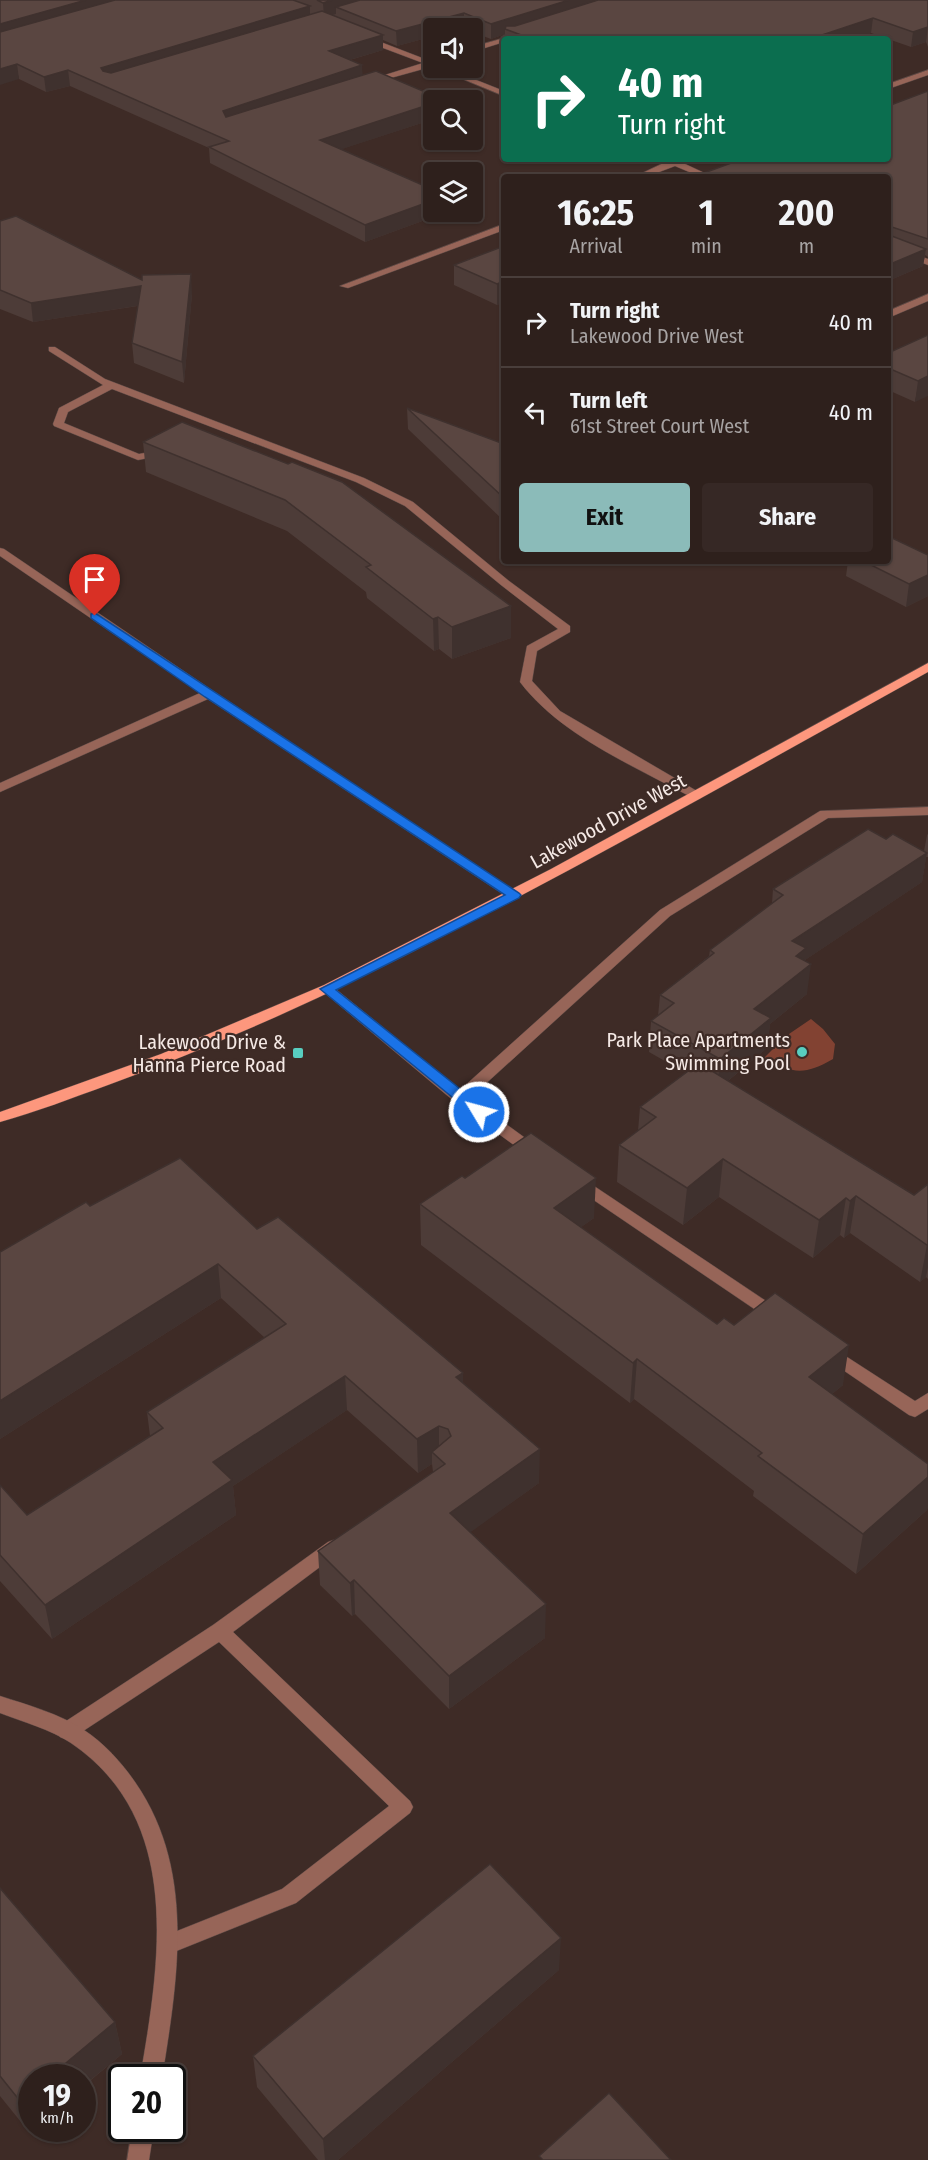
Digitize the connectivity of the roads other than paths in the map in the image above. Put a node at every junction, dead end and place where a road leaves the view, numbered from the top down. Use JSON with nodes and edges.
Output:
{"nodes":[{"id":1,"x":355,"y":34,"type":"edge"},
{"id":2,"x":518,"y":35,"type":"edge"},
{"id":3,"x":515,"y":36,"type":"edge"},
{"id":4,"x":501,"y":40,"type":"edge"},
{"id":5,"x":483,"y":46,"type":"edge"},
{"id":6,"x":423,"y":60,"type":"edge"},
{"id":7,"x":423,"y":66,"type":"edge"},
{"id":8,"x":928,"y":72,"type":"edge"},
{"id":9,"x":465,"y":78,"type":"edge"},
{"id":10,"x":363,"y":85,"type":"edge"},
{"id":11,"x":891,"y":86,"type":"edge"},
{"id":12,"x":501,"y":93,"type":"edge"},
{"id":13,"x":677,"y":162,"type":"edge"},
{"id":14,"x":674,"y":163,"type":"junction"},
{"id":15,"x":646,"y":174,"type":"edge"},
{"id":16,"x":702,"y":174,"type":"edge"},
{"id":17,"x":501,"y":228,"type":"edge"},
{"id":18,"x":891,"y":248,"type":"edge"},
{"id":19,"x":928,"y":262,"type":"edge"},
{"id":20,"x":345,"y":286,"type":"dead end"},
{"id":21,"x":928,"y":297,"type":"edge"},
{"id":22,"x":891,"y":314,"type":"edge"},
{"id":23,"x":52,"y":349,"type":"dead end"},
{"id":24,"x":111,"y":385,"type":"junction"},
{"id":25,"x":222,"y":427,"type":"junction"},
{"id":26,"x":204,"y":435,"type":"edge"},
{"id":27,"x":177,"y":448,"type":"edge"},
{"id":28,"x":0,"y":551,"type":"edge"},
{"id":29,"x":928,"y":667,"type":"edge"},
{"id":30,"x":209,"y":694,"type":"junction"},
{"id":31,"x":0,"y":788,"type":"edge"},
{"id":32,"x":696,"y":794,"type":"junction"},
{"id":33,"x":928,"y":811,"type":"edge"},
{"id":34,"x":514,"y":895,"type":"junction"},
{"id":35,"x":327,"y":989,"type":"junction"},
{"id":36,"x":460,"y":1098,"type":"junction"},
{"id":37,"x":0,"y":1117,"type":"edge"},
{"id":38,"x":544,"y":1159,"type":"edge"},
{"id":39,"x":564,"y":1172,"type":"edge"},
{"id":40,"x":788,"y":1324,"type":"edge"},
{"id":41,"x":818,"y":1344,"type":"edge"},
{"id":42,"x":928,"y":1400,"type":"edge"},
{"id":43,"x":344,"y":1539,"type":"edge"},
{"id":44,"x":220,"y":1631,"type":"junction"},
{"id":45,"x":0,"y":1704,"type":"edge"},
{"id":46,"x":67,"y":1731,"type":"junction"},
{"id":47,"x":170,"y":1944,"type":"junction"},
{"id":48,"x":154,"y":2064,"type":"edge"},
{"id":49,"x":141,"y":2142,"type":"edge"},
{"id":50,"x":138,"y":2160,"type":"edge"}],
"edges":[{"from":1,"to":6,"type":"street"},
{"from":2,"to":3,"type":"street"},
{"from":4,"to":5,"type":"street"},
{"from":7,"to":10,"type":"street"},
{"from":8,"to":11,"type":"street"},
{"from":9,"to":12,"type":"street"},
{"from":13,"to":14,"type":"street"},
{"from":14,"to":15,"type":"street"},
{"from":14,"to":16,"type":"street"},
{"from":17,"to":20,"type":"street"},
{"from":18,"to":19,"type":"street"},
{"from":21,"to":22,"type":"street"},
{"from":23,"to":24,"type":"street"},
{"from":24,"to":25,"type":"street"},
{"from":24,"to":27,"type":"street"},
{"from":25,"to":26,"type":"street"},
{"from":25,"to":32,"type":"street"},
{"from":28,"to":30,"type":"street"},
{"from":29,"to":32,"type":"main road","name":"Lakewood Drive West"},
{"from":30,"to":31,"type":"street"},
{"from":30,"to":34,"type":"street"},
{"from":32,"to":34,"type":"main road","name":"Lakewood Drive West"},
{"from":33,"to":36,"type":"street"},
{"from":34,"to":35,"type":"main road","name":"Lakewood Drive West"},
{"from":35,"to":36,"type":"street"},
{"from":35,"to":37,"type":"main road","name":"Lakewood Drive West"},
{"from":36,"to":38,"type":"street"},
{"from":39,"to":40,"type":"street"},
{"from":41,"to":42,"type":"street"},
{"from":43,"to":44,"type":"street"},
{"from":44,"to":46,"type":"street"},
{"from":44,"to":47,"type":"street"},
{"from":45,"to":46,"type":"street"},
{"from":46,"to":47,"type":"street"},
{"from":47,"to":48,"type":"street"},
{"from":49,"to":50,"type":"street"}]}
